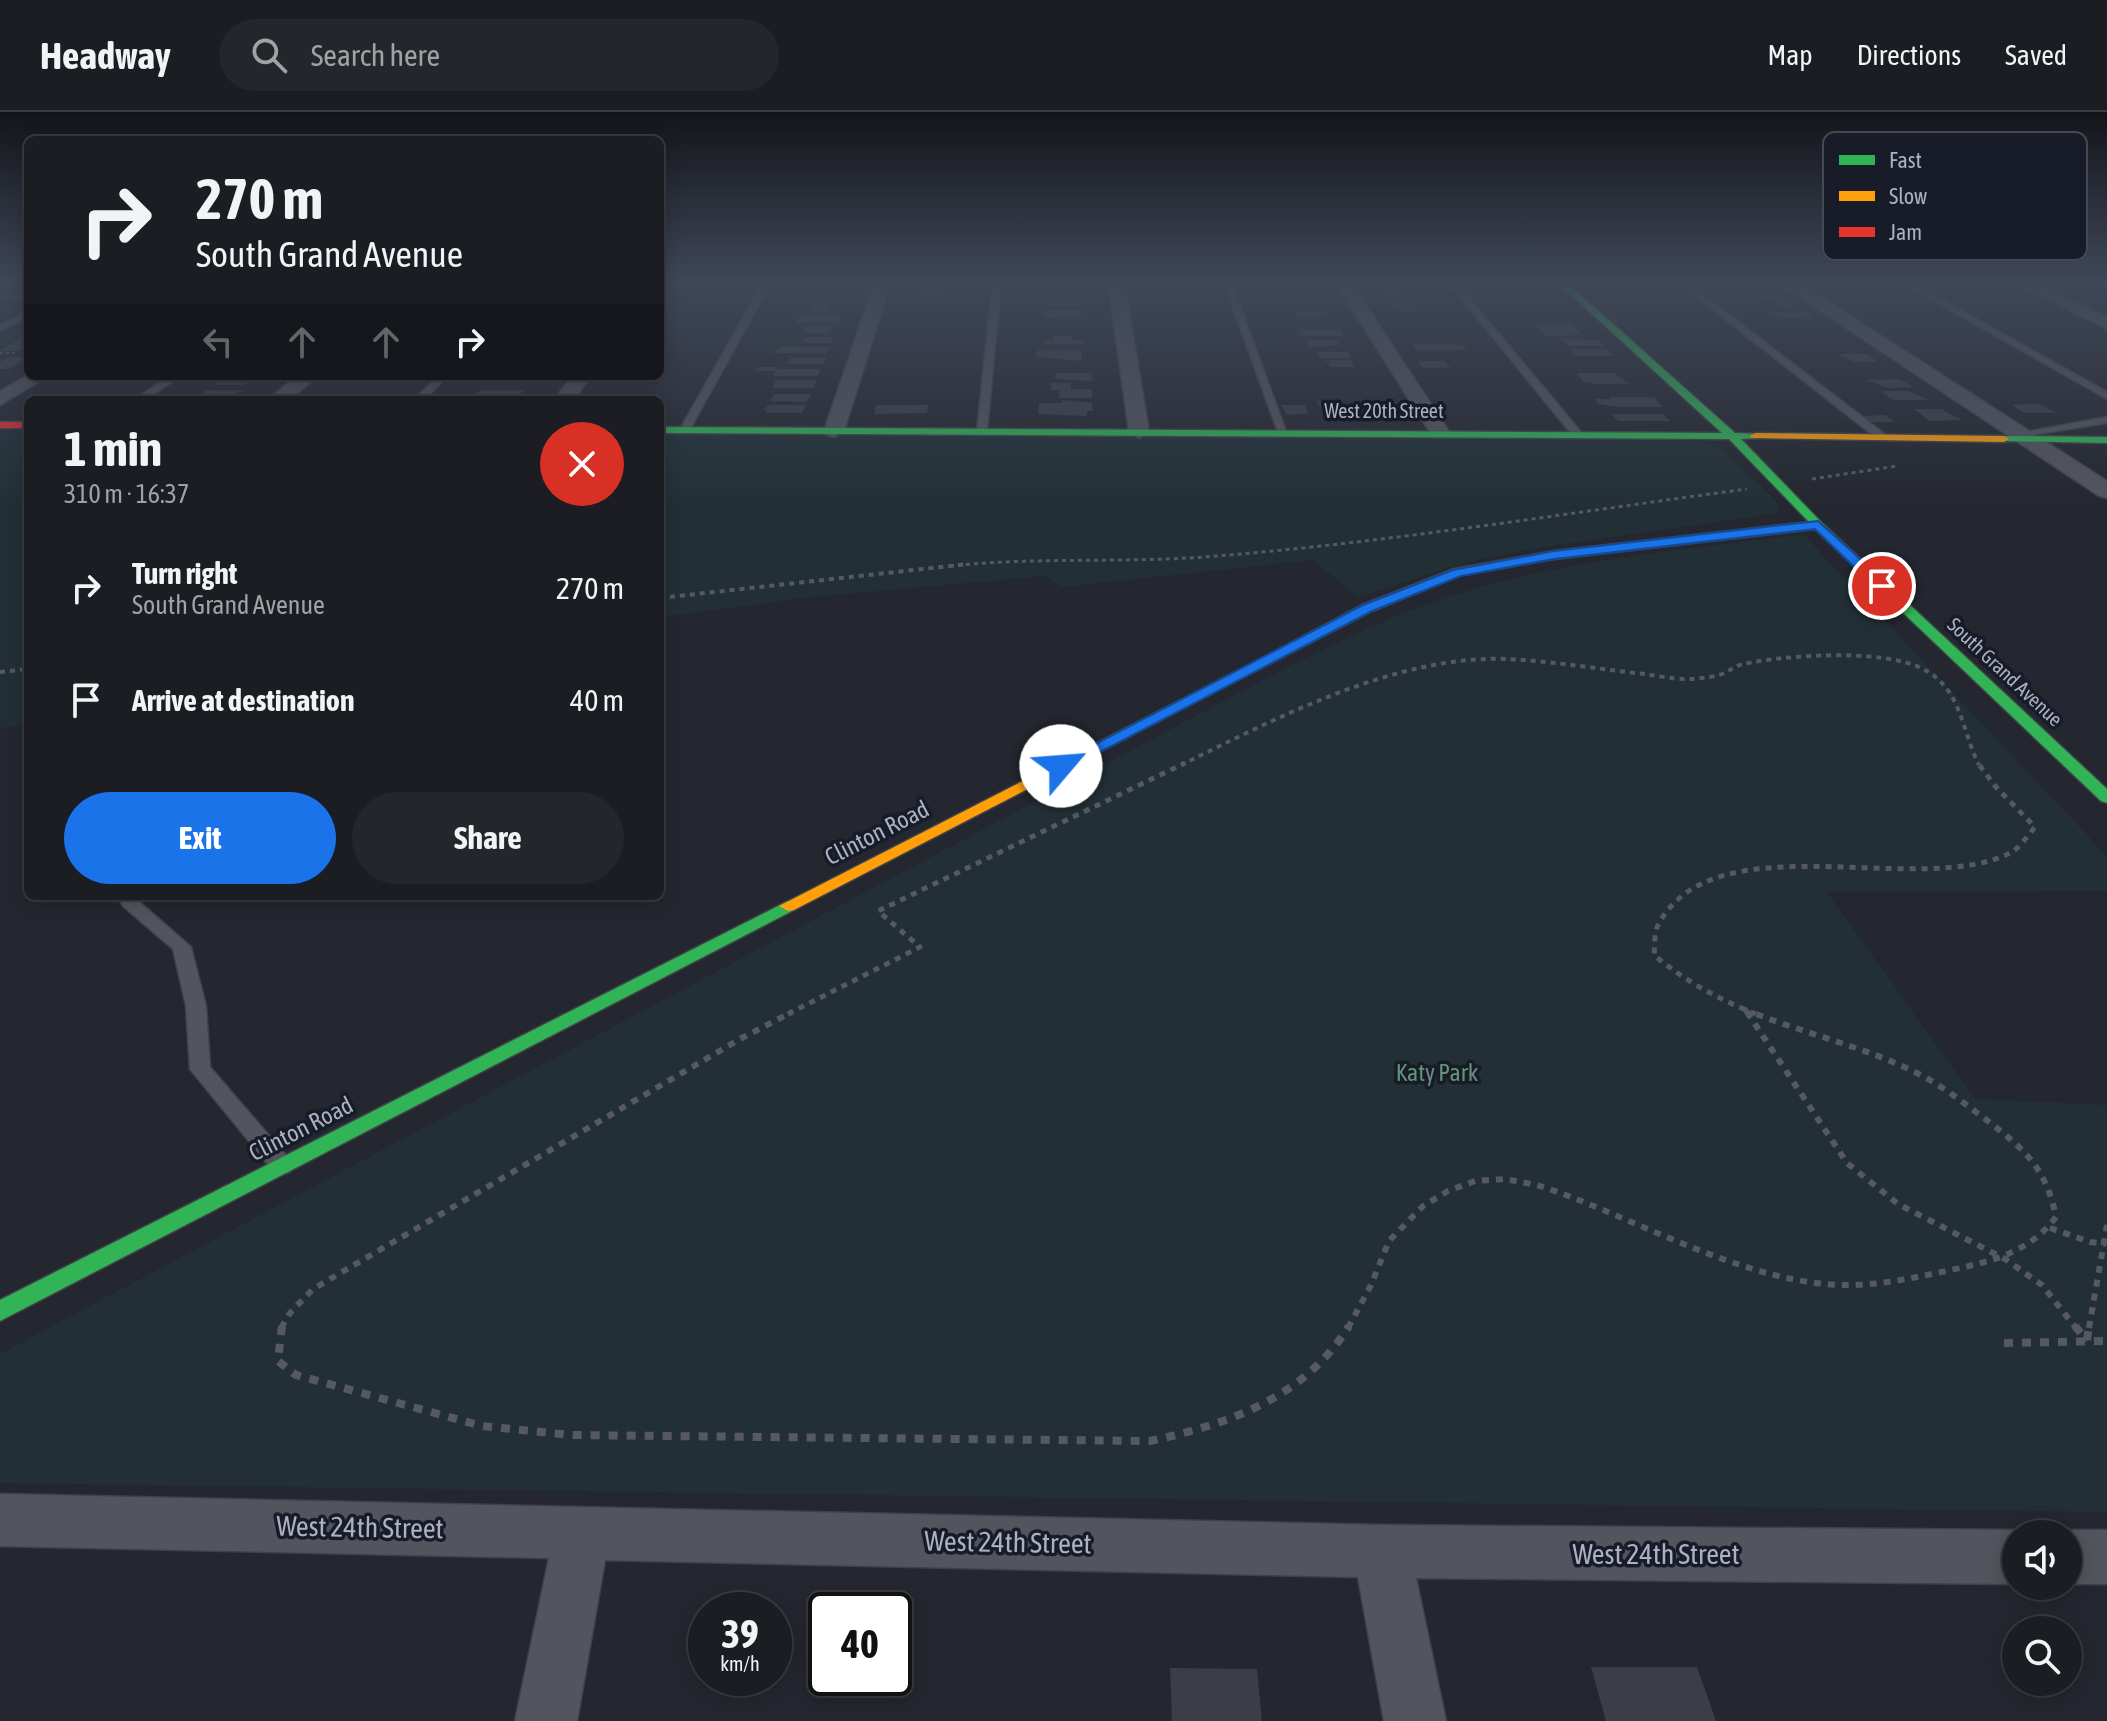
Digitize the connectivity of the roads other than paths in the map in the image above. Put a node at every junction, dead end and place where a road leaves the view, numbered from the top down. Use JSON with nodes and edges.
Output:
{"nodes":[{"id":1,"x":726,"y":356,"type":"edge"},
{"id":2,"x":858,"y":356,"type":"edge"},
{"id":3,"x":989,"y":356,"type":"edge"},
{"id":4,"x":1127,"y":356,"type":"edge"},
{"id":5,"x":1255,"y":356,"type":"edge"},
{"id":6,"x":1390,"y":356,"type":"edge"},
{"id":7,"x":1513,"y":356,"type":"edge"},
{"id":8,"x":1643,"y":356,"type":"edge"},
{"id":9,"x":1778,"y":356,"type":"edge"},
{"id":10,"x":1901,"y":356,"type":"edge"},
{"id":11,"x":2036,"y":356,"type":"edge"},
{"id":12,"x":32,"y":380,"type":"edge"},
{"id":13,"x":169,"y":380,"type":"edge"},
{"id":14,"x":304,"y":380,"type":"edge"},
{"id":15,"x":439,"y":380,"type":"edge"},
{"id":16,"x":145,"y":396,"type":"edge"},
{"id":17,"x":282,"y":396,"type":"edge"},
{"id":18,"x":423,"y":396,"type":"edge"},
{"id":19,"x":2107,"y":396,"type":"edge"},
{"id":20,"x":0,"y":399,"type":"edge"},
{"id":21,"x":2107,"y":420,"type":"edge"},
{"id":22,"x":0,"y":425,"type":"edge"},
{"id":23,"x":24,"y":425,"type":"edge"},
{"id":24,"x":664,"y":430,"type":"edge"},
{"id":25,"x":684,"y":431,"type":"junction"},
{"id":26,"x":834,"y":431,"type":"junction"},
{"id":27,"x":982,"y":431,"type":"junction"},
{"id":28,"x":1139,"y":432,"type":"junction"},
{"id":29,"x":1283,"y":432,"type":"junction"},
{"id":30,"x":1440,"y":433,"type":"junction"},
{"id":31,"x":1577,"y":434,"type":"junction"},
{"id":32,"x":1731,"y":435,"type":"junction"},
{"id":33,"x":2023,"y":436,"type":"junction"},
{"id":34,"x":1882,"y":437,"type":"junction"},
{"id":35,"x":2107,"y":440,"type":"edge"},
{"id":36,"x":2107,"y":491,"type":"edge"},
{"id":37,"x":1818,"y":525,"type":"junction"},
{"id":38,"x":2107,"y":798,"type":"edge"},
{"id":39,"x":130,"y":903,"type":"dead end"},
{"id":40,"x":282,"y":1166,"type":"junction"},
{"id":41,"x":0,"y":1311,"type":"edge"},
{"id":42,"x":0,"y":1520,"type":"edge"},
{"id":43,"x":582,"y":1532,"type":"junction"},
{"id":44,"x":1382,"y":1551,"type":"junction"},
{"id":45,"x":2002,"y":1557,"type":"edge"},
{"id":46,"x":2082,"y":1557,"type":"edge"},
{"id":47,"x":2107,"y":1557,"type":"edge"},
{"id":48,"x":546,"y":1721,"type":"edge"},
{"id":49,"x":1415,"y":1721,"type":"edge"}],
"edges":[{"from":1,"to":25,"type":"lane"},
{"from":2,"to":26,"type":"street"},
{"from":3,"to":27,"type":"lane"},
{"from":4,"to":28,"type":"street"},
{"from":5,"to":29,"type":"lane"},
{"from":6,"to":30,"type":"street"},
{"from":7,"to":31,"type":"lane"},
{"from":8,"to":32,"type":"street","name":"South Grand Avenue"},
{"from":9,"to":34,"type":"lane"},
{"from":10,"to":33,"type":"street"},
{"from":11,"to":19,"type":"lane"},
{"from":12,"to":20,"type":"street"},
{"from":13,"to":16,"type":"lane"},
{"from":14,"to":17,"type":"street"},
{"from":15,"to":18,"type":"lane"},
{"from":21,"to":33,"type":"lane"},
{"from":22,"to":23,"type":"street"},
{"from":24,"to":25,"type":"street","name":"West 20th Street"},
{"from":25,"to":26,"type":"street","name":"West 20th Street"},
{"from":26,"to":27,"type":"street","name":"West 20th Street"},
{"from":27,"to":28,"type":"street","name":"West 20th Street"},
{"from":28,"to":29,"type":"street","name":"West 20th Street"},
{"from":29,"to":30,"type":"street","name":"West 20th Street"},
{"from":30,"to":31,"type":"street","name":"West 20th Street"},
{"from":31,"to":32,"type":"street","name":"West 20th Street"},
{"from":32,"to":34,"type":"street","name":"West 20th Street"},
{"from":32,"to":37,"type":"street","name":"South Grand Avenue"},
{"from":33,"to":34,"type":"street","name":"West 20th Street"},
{"from":33,"to":35,"type":"street","name":"West 20th Street"},
{"from":33,"to":36,"type":"street"},
{"from":37,"to":38,"type":"street","name":"South Grand Avenue"},
{"from":37,"to":40,"type":"street","name":"Clinton Road"},
{"from":39,"to":40,"type":"lane"},
{"from":40,"to":41,"type":"street","name":"Clinton Road"},
{"from":42,"to":43,"type":"street","name":"West 24th Street"},
{"from":43,"to":44,"type":"street","name":"West 24th Street"},
{"from":43,"to":48,"type":"street"},
{"from":44,"to":45,"type":"street","name":"West 24th Street"},
{"from":44,"to":49,"type":"street"},
{"from":46,"to":47,"type":"street"}]}
